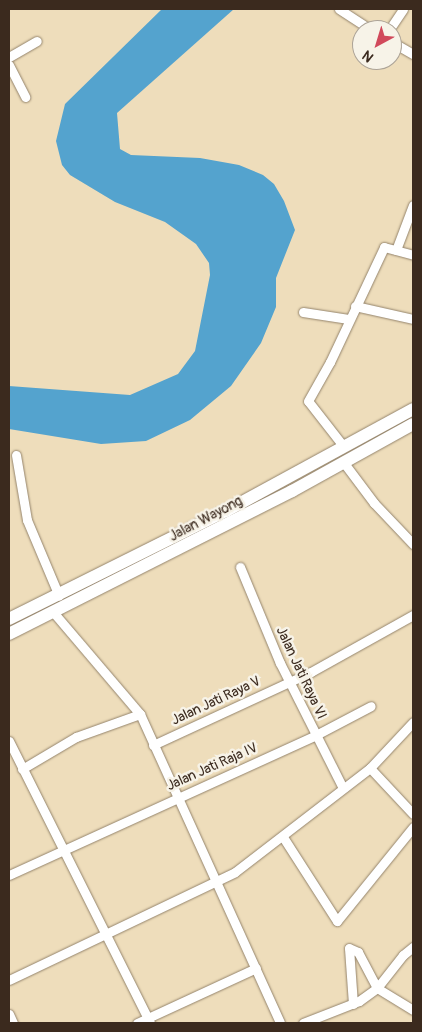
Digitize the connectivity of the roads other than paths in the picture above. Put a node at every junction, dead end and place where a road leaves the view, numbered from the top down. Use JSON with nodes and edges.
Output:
{"nodes":[{"id":1,"x":339,"y":9,"type":"edge"},
{"id":2,"x":403,"y":9,"type":"edge"},
{"id":3,"x":356,"y":20,"type":"edge"},
{"id":4,"x":396,"y":20,"type":"edge"},
{"id":5,"x":37,"y":40,"type":"dead end"},
{"id":6,"x":402,"y":48,"type":"edge"},
{"id":7,"x":413,"y":54,"type":"edge"},
{"id":8,"x":9,"y":57,"type":"edge"},
{"id":9,"x":9,"y":65,"type":"edge"},
{"id":10,"x":25,"y":97,"type":"dead end"},
{"id":11,"x":413,"y":205,"type":"edge"},
{"id":12,"x":396,"y":250,"type":"junction"},
{"id":13,"x":413,"y":254,"type":"edge"},
{"id":14,"x":355,"y":306,"type":"junction"},
{"id":15,"x":303,"y":312,"type":"dead end"},
{"id":16,"x":413,"y":319,"type":"edge"},
{"id":17,"x":348,"y":320,"type":"junction"},
{"id":18,"x":413,"y":409,"type":"edge"},
{"id":19,"x":413,"y":424,"type":"edge"},
{"id":20,"x":344,"y":447,"type":"junction"},
{"id":21,"x":16,"y":455,"type":"dead end"},
{"id":22,"x":344,"y":463,"type":"junction"},
{"id":23,"x":413,"y":544,"type":"edge"},
{"id":24,"x":240,"y":566,"type":"dead end"},
{"id":25,"x":59,"y":596,"type":"junction"},
{"id":26,"x":54,"y":613,"type":"junction"},
{"id":27,"x":413,"y":615,"type":"edge"},
{"id":28,"x":9,"y":619,"type":"edge"},
{"id":29,"x":9,"y":634,"type":"edge"},
{"id":30,"x":290,"y":682,"type":"junction"},
{"id":31,"x":371,"y":706,"type":"dead end"},
{"id":32,"x":140,"y":714,"type":"junction"},
{"id":33,"x":413,"y":722,"type":"edge"},
{"id":34,"x":314,"y":736,"type":"junction"},
{"id":35,"x":9,"y":741,"type":"edge"},
{"id":36,"x":154,"y":746,"type":"junction"},
{"id":37,"x":370,"y":768,"type":"junction"},
{"id":38,"x":22,"y":769,"type":"junction"},
{"id":39,"x":342,"y":788,"type":"junction"},
{"id":40,"x":177,"y":797,"type":"junction"},
{"id":41,"x":413,"y":814,"type":"edge"},
{"id":42,"x":413,"y":828,"type":"edge"},
{"id":43,"x":283,"y":837,"type":"junction"},
{"id":44,"x":63,"y":850,"type":"junction"},
{"id":45,"x":9,"y":875,"type":"edge"},
{"id":46,"x":214,"y":882,"type":"junction"},
{"id":47,"x":104,"y":934,"type":"junction"},
{"id":48,"x":413,"y":947,"type":"edge"},
{"id":49,"x":256,"y":968,"type":"junction"},
{"id":50,"x":9,"y":980,"type":"edge"},
{"id":51,"x":377,"y":988,"type":"junction"},
{"id":52,"x":353,"y":1004,"type":"junction"},
{"id":53,"x":413,"y":1010,"type":"edge"},
{"id":54,"x":9,"y":1014,"type":"edge"},
{"id":55,"x":148,"y":1021,"type":"edge"},
{"id":56,"x":13,"y":1023,"type":"edge"},
{"id":57,"x":137,"y":1023,"type":"edge"},
{"id":58,"x":280,"y":1023,"type":"edge"},
{"id":59,"x":303,"y":1023,"type":"edge"}],
"edges":[{"from":1,"to":3,"type":"street"},
{"from":2,"to":4,"type":"street"},
{"from":5,"to":8,"type":"street"},
{"from":6,"to":7,"type":"street"},
{"from":9,"to":10,"type":"street"},
{"from":11,"to":12,"type":"street"},
{"from":12,"to":13,"type":"street"},
{"from":12,"to":14,"type":"street"},
{"from":14,"to":16,"type":"street"},
{"from":14,"to":17,"type":"street"},
{"from":15,"to":17,"type":"street"},
{"from":17,"to":20,"type":"street"},
{"from":18,"to":20,"type":"main road","name":"Jalan Wayong"},
{"from":19,"to":22,"type":"main road","name":"Jalan Wayong"},
{"from":20,"to":25,"type":"main road","name":"Jalan Wayong"},
{"from":21,"to":25,"type":"street"},
{"from":22,"to":23,"type":"street"},
{"from":22,"to":26,"type":"main road","name":"Jalan Wayong"},
{"from":24,"to":30,"type":"street","name":"Jalan Jati Raya VI"},
{"from":25,"to":28,"type":"main road","name":"Jalan Wayong"},
{"from":26,"to":29,"type":"main road","name":"Jalan Wayong"},
{"from":26,"to":32,"type":"street"},
{"from":27,"to":30,"type":"street","name":"Jalan Jati Raya V"},
{"from":30,"to":34,"type":"street","name":"Jalan Jati Raya VI"},
{"from":30,"to":36,"type":"street","name":"Jalan Jati Raya V"},
{"from":31,"to":34,"type":"street","name":"Jalan Jati Raja IV"},
{"from":32,"to":36,"type":"street"},
{"from":32,"to":38,"type":"street"},
{"from":33,"to":37,"type":"street"},
{"from":34,"to":39,"type":"street","name":"Jalan Jati Raya VI"},
{"from":34,"to":40,"type":"street","name":"Jalan Jati Raja IV"},
{"from":35,"to":38,"type":"street"},
{"from":36,"to":40,"type":"street"},
{"from":37,"to":39,"type":"street"},
{"from":37,"to":41,"type":"street"},
{"from":38,"to":44,"type":"street"},
{"from":39,"to":43,"type":"street"},
{"from":40,"to":44,"type":"street","name":"Jalan Jati Raja IV"},
{"from":40,"to":46,"type":"street"},
{"from":42,"to":43,"type":"street"},
{"from":43,"to":46,"type":"street"},
{"from":44,"to":45,"type":"street","name":"Jalan Jati Raja IV"},
{"from":44,"to":47,"type":"street"},
{"from":46,"to":47,"type":"street"},
{"from":46,"to":49,"type":"street"},
{"from":47,"to":50,"type":"street"},
{"from":47,"to":55,"type":"street"},
{"from":48,"to":51,"type":"street"},
{"from":49,"to":55,"type":"street"},
{"from":49,"to":58,"type":"street"},
{"from":51,"to":52,"type":"street"},
{"from":51,"to":52,"type":"street"},
{"from":51,"to":53,"type":"street"},
{"from":52,"to":59,"type":"street"},
{"from":54,"to":56,"type":"street"},
{"from":55,"to":57,"type":"street"}]}
